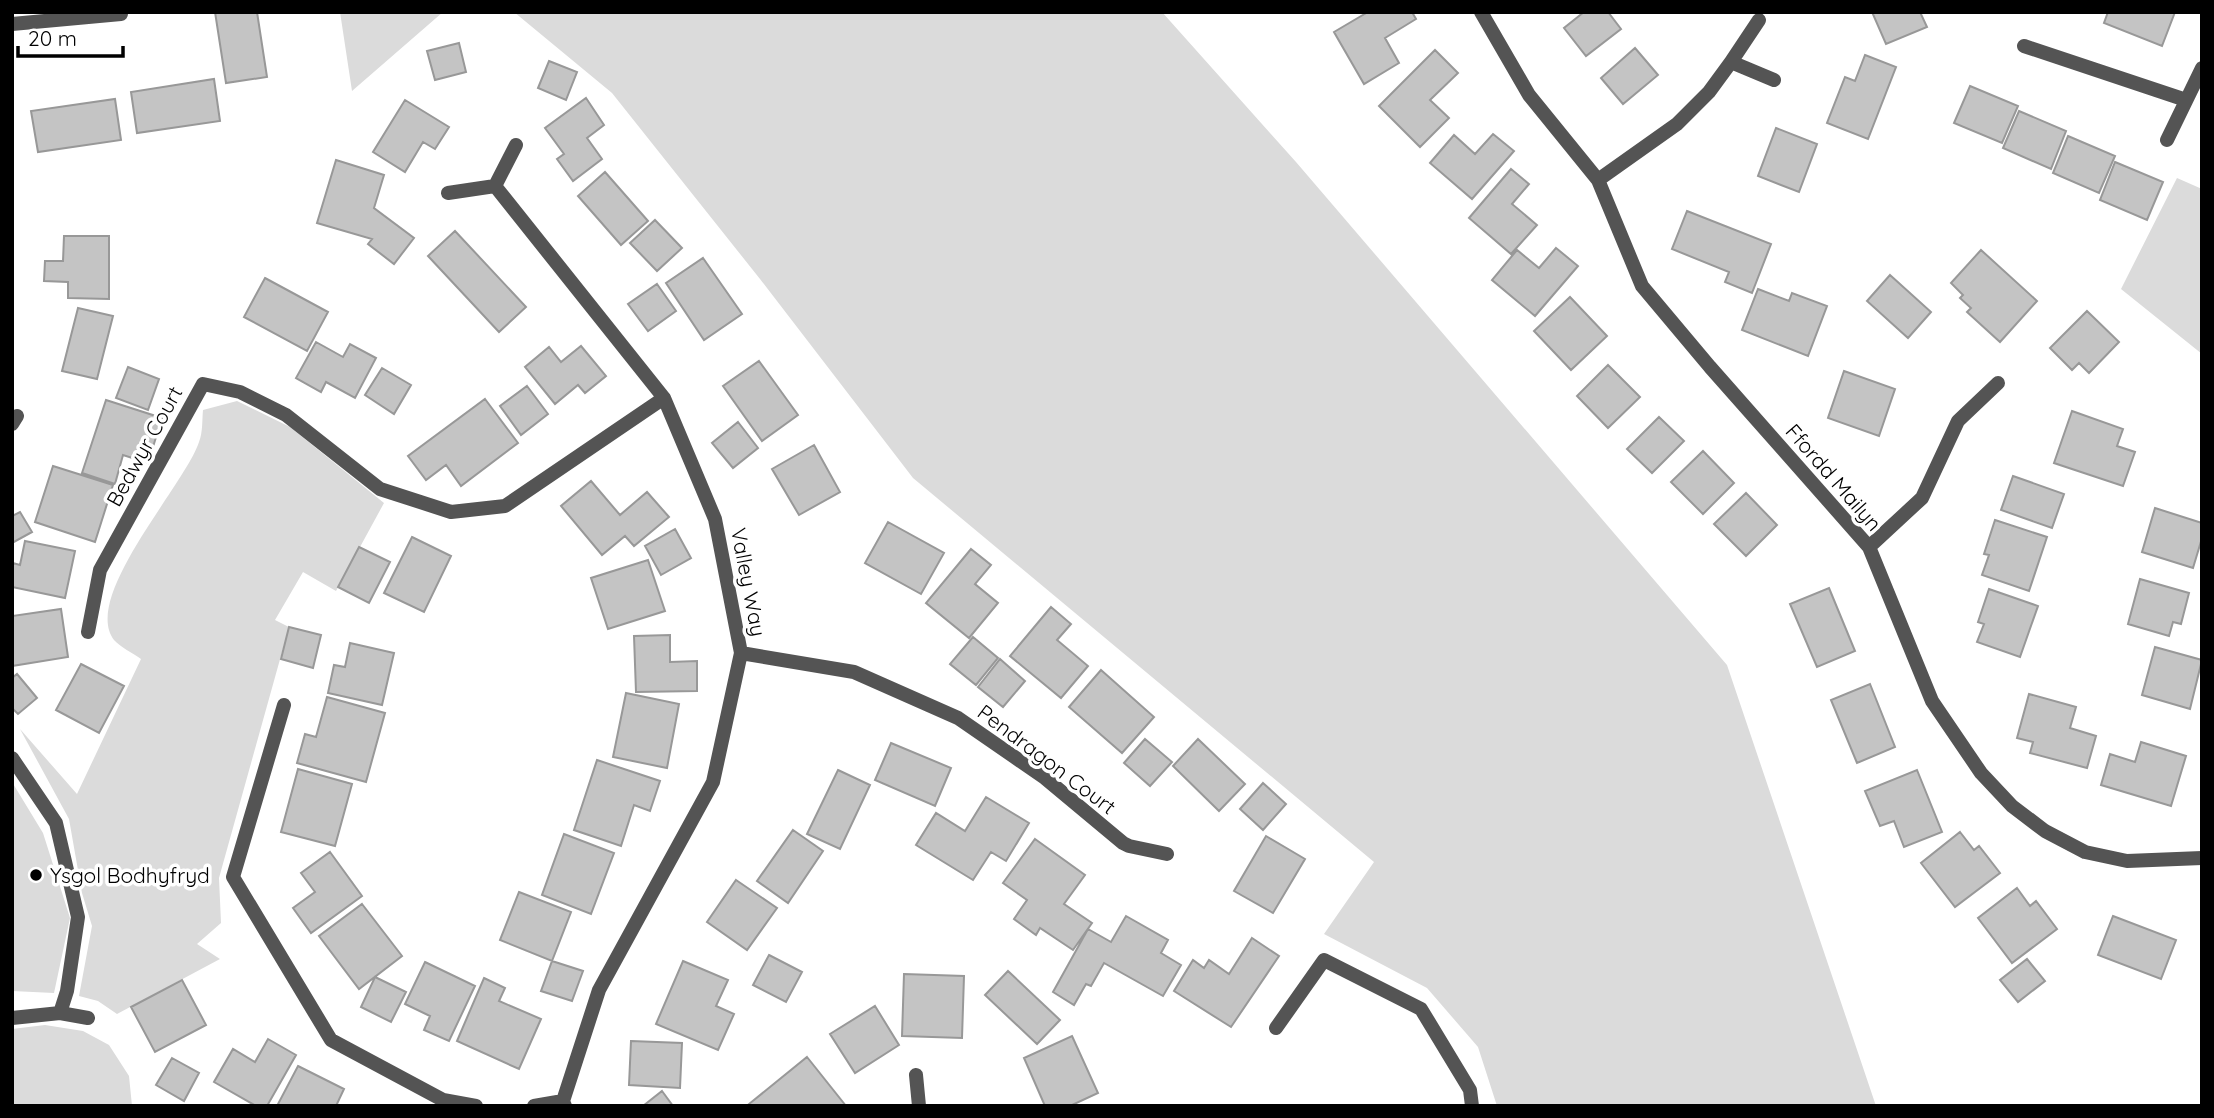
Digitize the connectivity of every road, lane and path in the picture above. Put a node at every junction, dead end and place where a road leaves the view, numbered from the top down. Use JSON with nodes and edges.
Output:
{"nodes":[{"id":1,"x":1481,"y":12,"type":"edge"},
{"id":2,"x":121,"y":14,"type":"dead end"},
{"id":3,"x":1759,"y":20,"type":"dead end"},
{"id":4,"x":12,"y":24,"type":"edge"},
{"id":5,"x":2024,"y":46,"type":"dead end"},
{"id":6,"x":1731,"y":62,"type":"junction"},
{"id":7,"x":2202,"y":68,"type":"edge"},
{"id":8,"x":1774,"y":80,"type":"dead end"},
{"id":9,"x":2186,"y":100,"type":"junction"},
{"id":10,"x":2167,"y":140,"type":"dead end"},
{"id":11,"x":516,"y":145,"type":"dead end"},
{"id":12,"x":1598,"y":180,"type":"junction"},
{"id":13,"x":495,"y":186,"type":"junction"},
{"id":14,"x":448,"y":193,"type":"dead end"},
{"id":15,"x":1998,"y":383,"type":"dead end"},
{"id":16,"x":664,"y":398,"type":"junction"},
{"id":17,"x":1869,"y":547,"type":"junction"},
{"id":18,"x":88,"y":632,"type":"dead end"},
{"id":19,"x":741,"y":653,"type":"junction"},
{"id":20,"x":284,"y":705,"type":"dead end"},
{"id":21,"x":12,"y":758,"type":"edge"},
{"id":22,"x":1167,"y":854,"type":"dead end"},
{"id":23,"x":2202,"y":858,"type":"edge"},
{"id":24,"x":60,"y":1013,"type":"junction"},
{"id":25,"x":12,"y":1018,"type":"edge"},
{"id":26,"x":88,"y":1018,"type":"dead end"},
{"id":27,"x":1276,"y":1028,"type":"dead end"},
{"id":28,"x":916,"y":1075,"type":"dead end"},
{"id":29,"x":564,"y":1103,"type":"edge"},
{"id":30,"x":476,"y":1106,"type":"edge"},
{"id":31,"x":534,"y":1106,"type":"edge"},
{"id":32,"x":919,"y":1106,"type":"edge"},
{"id":33,"x":1472,"y":1106,"type":"edge"}],
"edges":[{"from":1,"to":12,"type":"street","name":"Ffordd Mailyn"},
{"from":2,"to":4,"type":"street"},
{"from":3,"to":6,"type":"street"},
{"from":5,"to":9,"type":"street"},
{"from":6,"to":8,"type":"street"},
{"from":6,"to":12,"type":"street"},
{"from":7,"to":9,"type":"street"},
{"from":9,"to":10,"type":"street"},
{"from":11,"to":13,"type":"street"},
{"from":12,"to":17,"type":"street","name":"Ffordd Mailyn"},
{"from":13,"to":14,"type":"street"},
{"from":13,"to":16,"type":"street","name":"Valley Way"},
{"from":15,"to":17,"type":"street"},
{"from":16,"to":18,"type":"street","name":"Bedwyr Court"},
{"from":16,"to":19,"type":"street","name":"Valley Way"},
{"from":17,"to":23,"type":"street","name":"Ffordd Mailyn"},
{"from":19,"to":22,"type":"street","name":"Pendragon Court"},
{"from":19,"to":29,"type":"street","name":"Valley Way"},
{"from":20,"to":30,"type":"street"},
{"from":21,"to":24,"type":"street"},
{"from":24,"to":25,"type":"street"},
{"from":24,"to":26,"type":"street"},
{"from":27,"to":33,"type":"street"},
{"from":28,"to":32,"type":"street"},
{"from":29,"to":31,"type":"street"}]}
